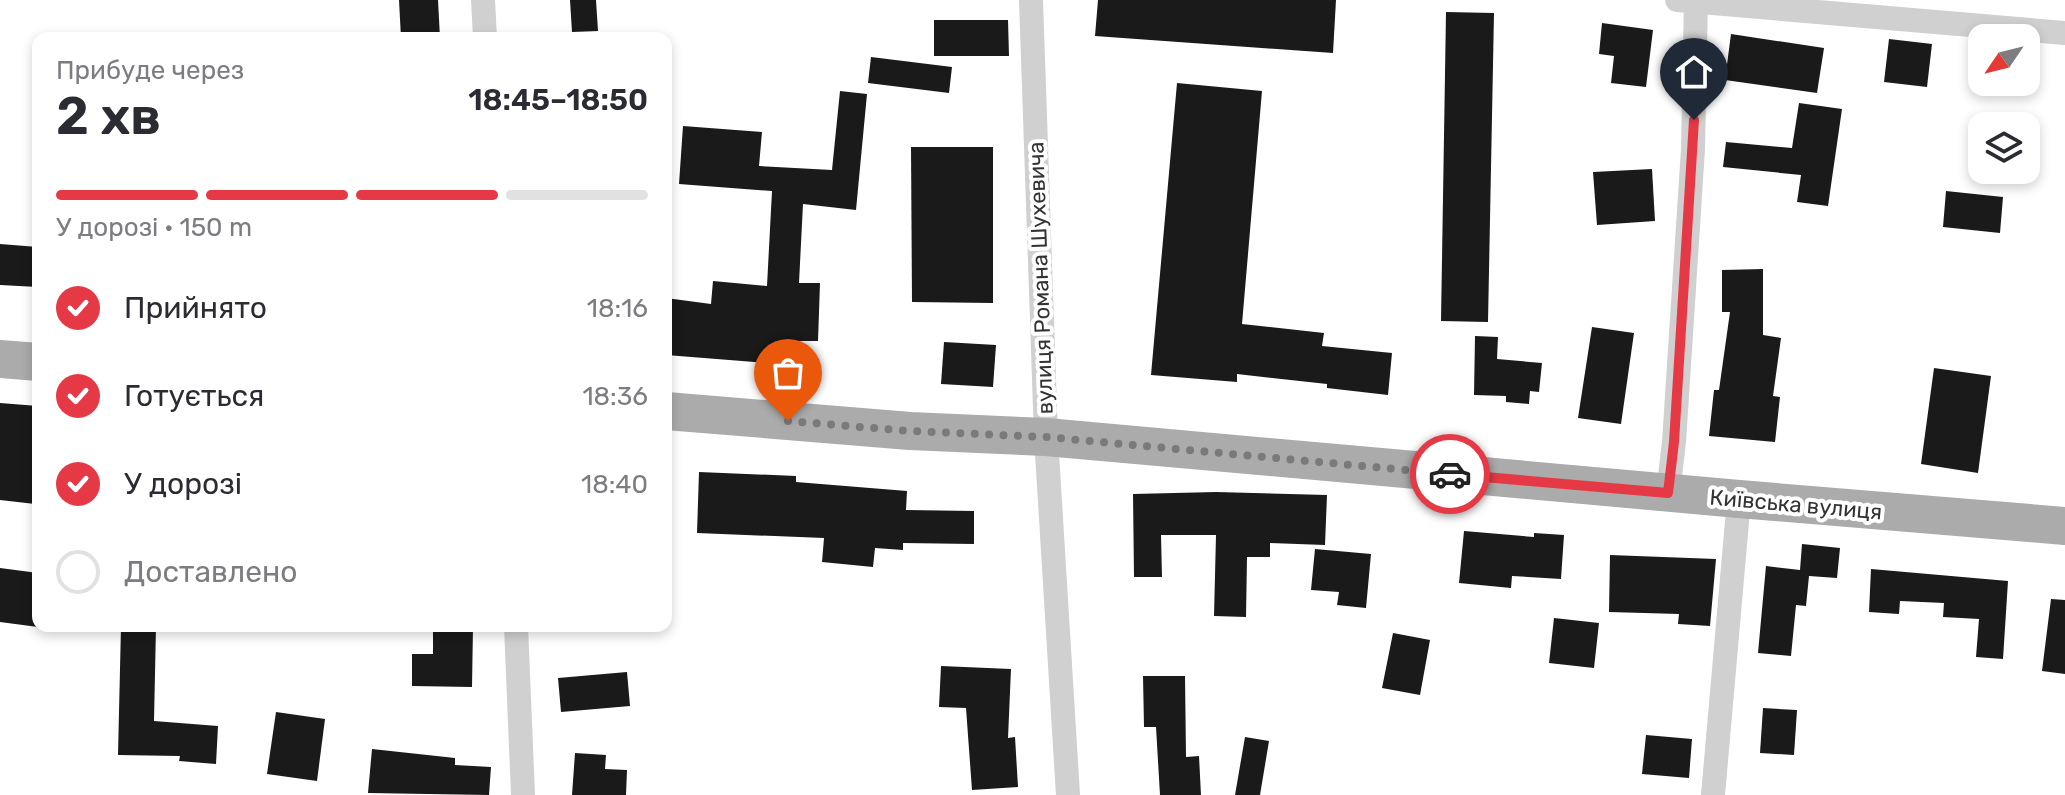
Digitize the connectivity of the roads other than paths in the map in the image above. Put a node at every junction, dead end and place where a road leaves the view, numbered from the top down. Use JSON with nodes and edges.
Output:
{"nodes":[{"id":1,"x":483,"y":0,"type":"edge"},
{"id":2,"x":1031,"y":0,"type":"edge"},
{"id":3,"x":1690,"y":1,"type":"edge"},
{"id":4,"x":485,"y":32,"type":"edge"},
{"id":5,"x":2065,"y":33,"type":"edge"},
{"id":6,"x":0,"y":359,"type":"edge"},
{"id":7,"x":32,"y":362,"type":"edge"},
{"id":8,"x":672,"y":411,"type":"edge"},
{"id":9,"x":1046,"y":437,"type":"junction"},
{"id":10,"x":1668,"y":493,"type":"junction"},
{"id":11,"x":1739,"y":499,"type":"junction"},
{"id":12,"x":2065,"y":526,"type":"edge"},
{"id":13,"x":516,"y":632,"type":"edge"},
{"id":14,"x":523,"y":795,"type":"edge"},
{"id":15,"x":1068,"y":795,"type":"edge"},
{"id":16,"x":1713,"y":795,"type":"edge"}],
"edges":[{"from":1,"to":4,"type":"street"},
{"from":2,"to":9,"type":"street","name":"вулиця Романа Шухевича"},
{"from":3,"to":5,"type":"street"},
{"from":3,"to":10,"type":"street"},
{"from":6,"to":7,"type":"main road"},
{"from":8,"to":9,"type":"main road","name":"Київська вулиця"},
{"from":9,"to":10,"type":"main road","name":"Київська вулиця"},
{"from":9,"to":15,"type":"street","name":"вулиця Романа Шухевича"},
{"from":10,"to":11,"type":"main road","name":"Київська вулиця"},
{"from":11,"to":12,"type":"main road","name":"Київська вулиця"},
{"from":11,"to":16,"type":"street"},
{"from":13,"to":14,"type":"street"}]}
